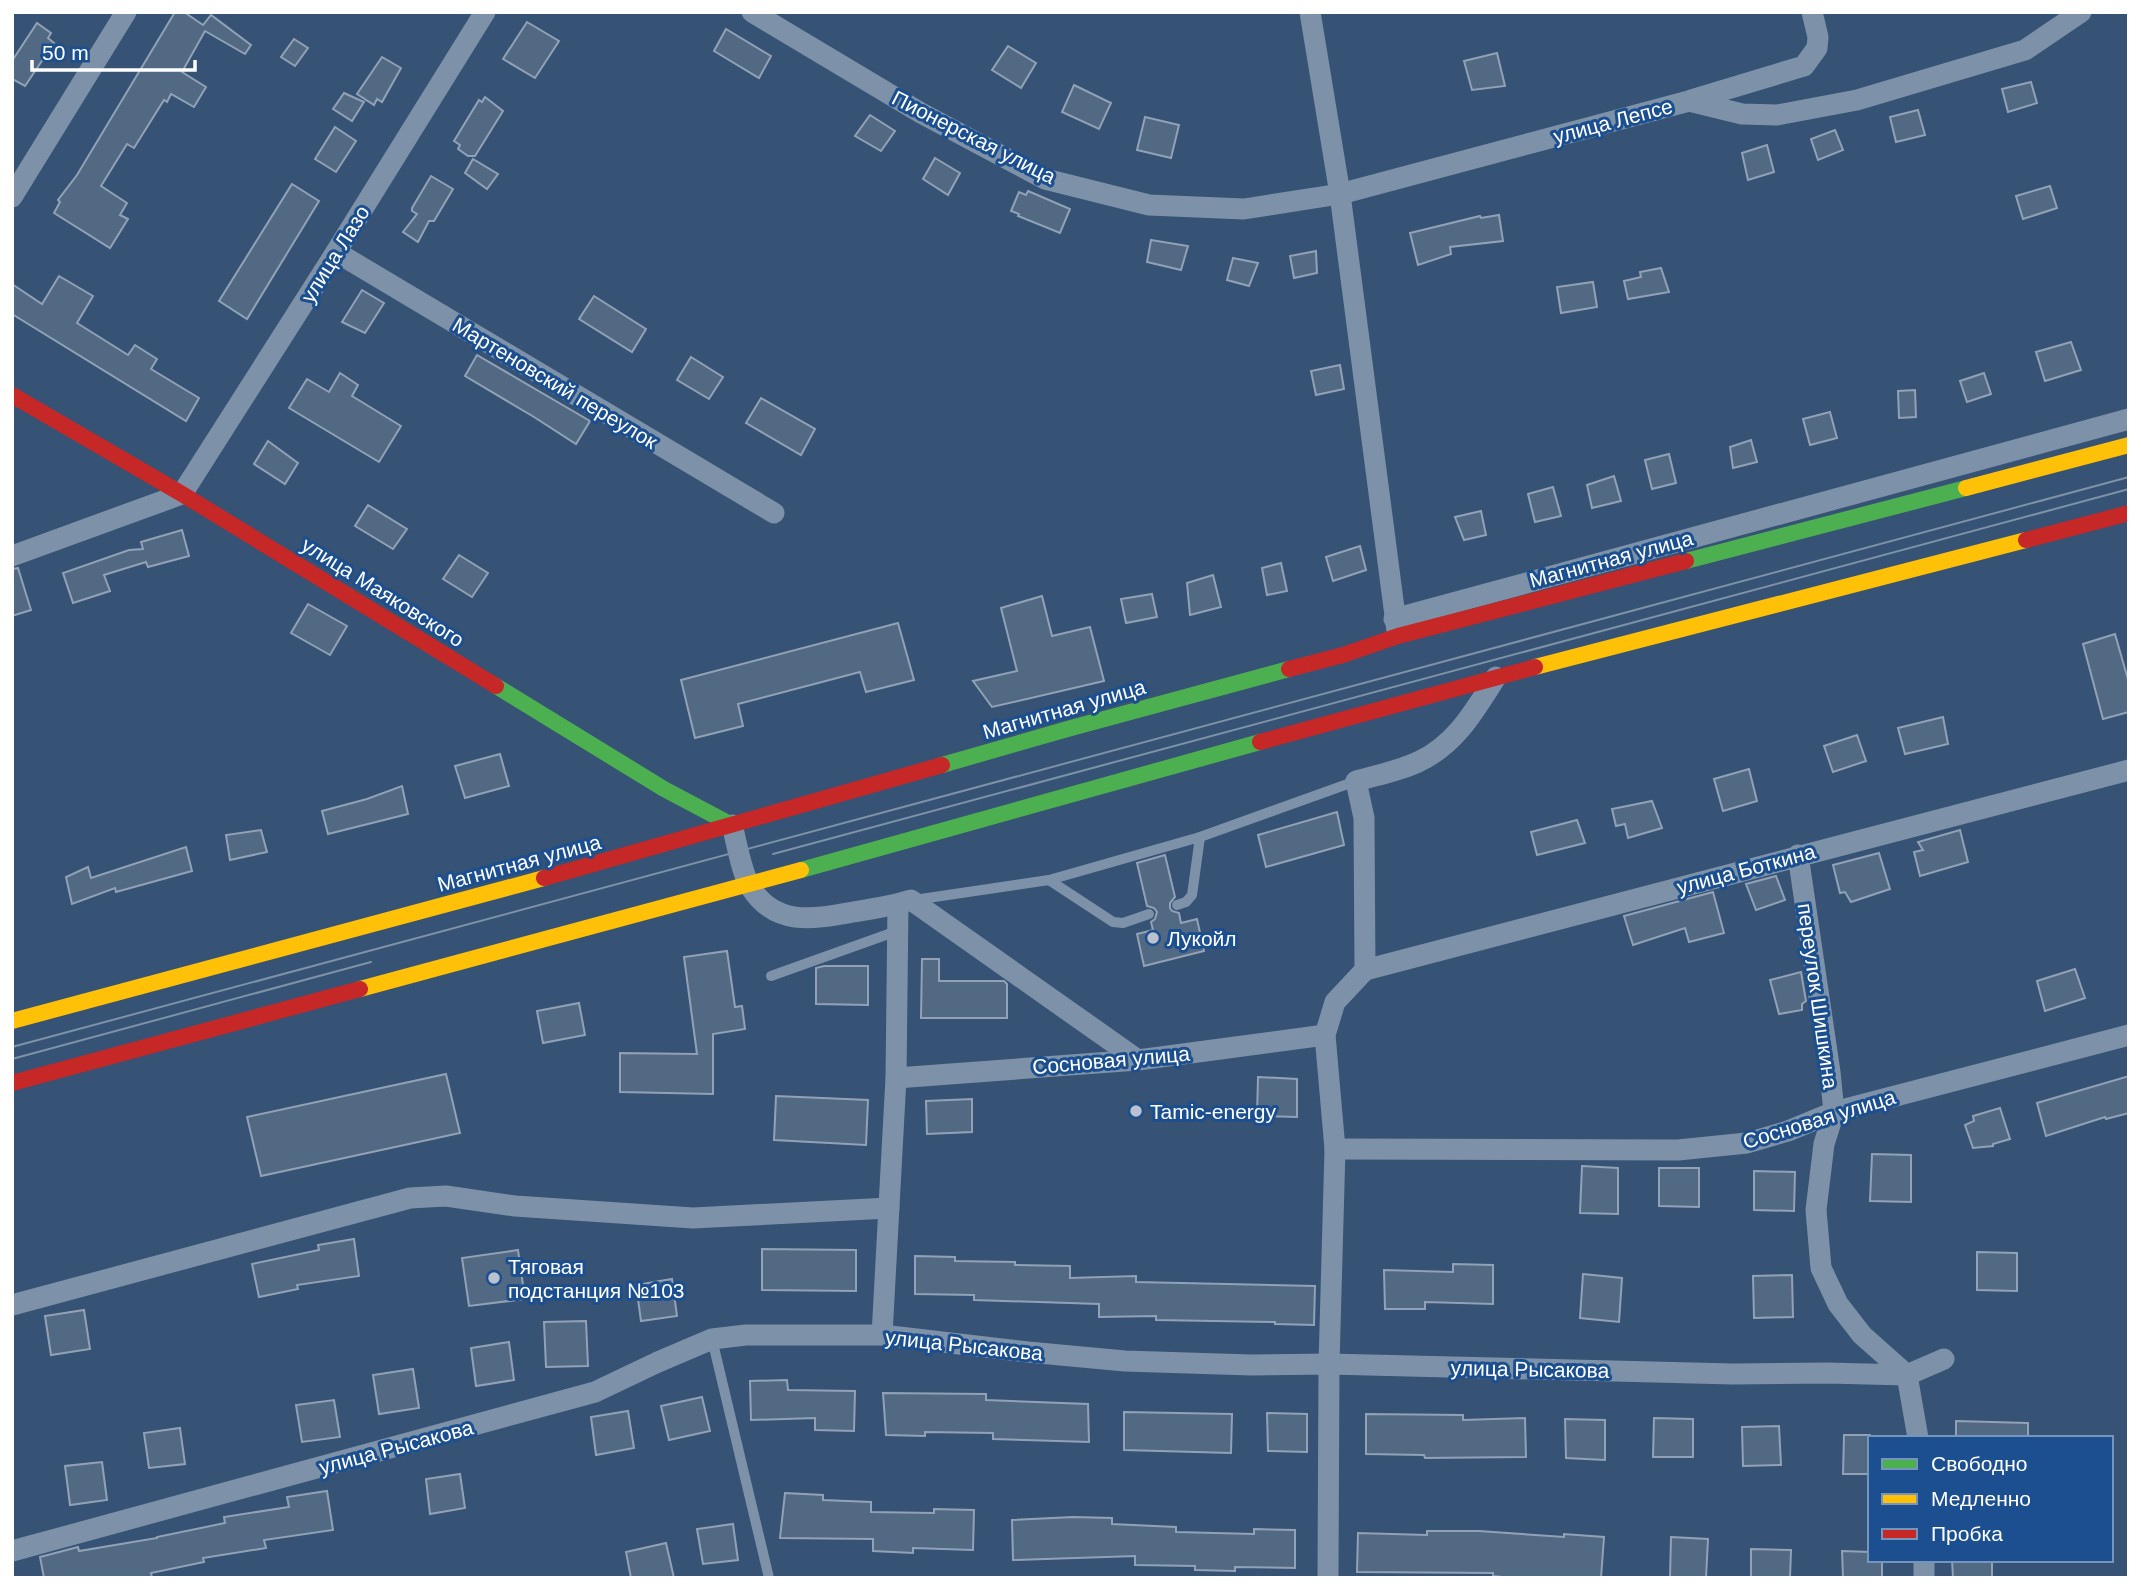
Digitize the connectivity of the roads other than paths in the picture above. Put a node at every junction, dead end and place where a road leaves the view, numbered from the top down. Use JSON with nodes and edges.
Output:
{"nodes":[{"id":1,"x":126,"y":12,"type":"edge"},
{"id":2,"x":485,"y":12,"type":"edge"},
{"id":3,"x":752,"y":12,"type":"edge"},
{"id":4,"x":1310,"y":12,"type":"edge"},
{"id":5,"x":1812,"y":12,"type":"edge"},
{"id":6,"x":2081,"y":12,"type":"edge"},
{"id":7,"x":1689,"y":101,"type":"junction"},
{"id":8,"x":1339,"y":194,"type":"junction"},
{"id":9,"x":12,"y":197,"type":"edge"},
{"id":10,"x":336,"y":252,"type":"junction"},
{"id":11,"x":12,"y":395,"type":"edge"},
{"id":12,"x":2129,"y":419,"type":"edge"},
{"id":13,"x":2129,"y":445,"type":"edge"},
{"id":14,"x":182,"y":494,"type":"junction"},
{"id":15,"x":774,"y":513,"type":"dead end"},
{"id":16,"x":2129,"y":513,"type":"edge"},
{"id":17,"x":12,"y":556,"type":"edge"},
{"id":18,"x":1396,"y":628,"type":"junction"},
{"id":19,"x":1496,"y":677,"type":"junction"},
{"id":20,"x":2129,"y":770,"type":"edge"},
{"id":21,"x":1356,"y":781,"type":"junction"},
{"id":22,"x":732,"y":825,"type":"junction"},
{"id":23,"x":1200,"y":837,"type":"junction"},
{"id":24,"x":1798,"y":855,"type":"junction"},
{"id":25,"x":1049,"y":880,"type":"junction"},
{"id":26,"x":749,"y":884,"type":"junction"},
{"id":27,"x":905,"y":902,"type":"junction"},
{"id":28,"x":1177,"y":905,"type":"dead end"},
{"id":29,"x":1149,"y":914,"type":"dead end"},
{"id":30,"x":897,"y":932,"type":"junction"},
{"id":31,"x":1365,"y":970,"type":"junction"},
{"id":32,"x":771,"y":976,"type":"dead end"},
{"id":33,"x":12,"y":1021,"type":"edge"},
{"id":34,"x":1325,"y":1035,"type":"junction"},
{"id":35,"x":2129,"y":1035,"type":"edge"},
{"id":36,"x":1138,"y":1060,"type":"junction"},
{"id":37,"x":896,"y":1078,"type":"junction"},
{"id":38,"x":12,"y":1083,"type":"edge"},
{"id":39,"x":1833,"y":1112,"type":"junction"},
{"id":40,"x":1335,"y":1149,"type":"junction"},
{"id":41,"x":889,"y":1208,"type":"junction"},
{"id":42,"x":12,"y":1305,"type":"edge"},
{"id":43,"x":882,"y":1335,"type":"junction"},
{"id":44,"x":712,"y":1339,"type":"junction"},
{"id":45,"x":1944,"y":1359,"type":"dead end"},
{"id":46,"x":1329,"y":1364,"type":"junction"},
{"id":47,"x":1907,"y":1375,"type":"junction"},
{"id":48,"x":1919,"y":1436,"type":"edge"},
{"id":49,"x":12,"y":1551,"type":"edge"},
{"id":50,"x":769,"y":1578,"type":"edge"},
{"id":51,"x":1328,"y":1578,"type":"edge"}],
"edges":[{"from":1,"to":9,"type":"street"},
{"from":2,"to":10,"type":"street","name":"улица Лазо"},
{"from":3,"to":8,"type":"street","name":"Пионерская улица"},
{"from":4,"to":8,"type":"street"},
{"from":5,"to":7,"type":"street"},
{"from":6,"to":7,"type":"street","name":"улица Лепсе"},
{"from":7,"to":8,"type":"street","name":"улица Лепсе"},
{"from":8,"to":18,"type":"street"},
{"from":10,"to":14,"type":"street","name":"улица Лазо"},
{"from":10,"to":15,"type":"street","name":"Мартеновский переулок"},
{"from":11,"to":14,"type":"main road","name":"улица Маяковского"},
{"from":12,"to":18,"type":"street"},
{"from":13,"to":18,"type":"main road","name":"Магнитная улица"},
{"from":14,"to":17,"type":"street"},
{"from":14,"to":22,"type":"main road","name":"улица Маяковского"},
{"from":16,"to":19,"type":"main road"},
{"from":18,"to":22,"type":"main road","name":"Магнитная улица"},
{"from":19,"to":21,"type":"street"},
{"from":19,"to":26,"type":"main road"},
{"from":20,"to":24,"type":"street","name":"улица Боткина"},
{"from":21,"to":23,"type":"lane"},
{"from":21,"to":31,"type":"street"},
{"from":22,"to":26,"type":"street"},
{"from":22,"to":33,"type":"main road","name":"Магнитная улица"},
{"from":23,"to":25,"type":"lane"},
{"from":23,"to":28,"type":"lane"},
{"from":24,"to":31,"type":"street","name":"улица Боткина"},
{"from":24,"to":39,"type":"street","name":"переулок Шишкина"},
{"from":25,"to":27,"type":"lane"},
{"from":25,"to":29,"type":"lane"},
{"from":26,"to":27,"type":"street"},
{"from":26,"to":38,"type":"main road"},
{"from":27,"to":30,"type":"street"},
{"from":27,"to":36,"type":"street"},
{"from":30,"to":32,"type":"lane"},
{"from":30,"to":37,"type":"street"},
{"from":31,"to":34,"type":"street"},
{"from":34,"to":36,"type":"street","name":"Сосновая улица"},
{"from":34,"to":40,"type":"street"},
{"from":35,"to":39,"type":"street","name":"Сосновая улица"},
{"from":36,"to":37,"type":"street","name":"Сосновая улица"},
{"from":37,"to":41,"type":"street"},
{"from":39,"to":40,"type":"street","name":"Сосновая улица"},
{"from":39,"to":47,"type":"street","name":"переулок Шишкина"},
{"from":40,"to":46,"type":"street"},
{"from":41,"to":42,"type":"street"},
{"from":41,"to":43,"type":"street"},
{"from":43,"to":44,"type":"street","name":"улица Рысакова"},
{"from":43,"to":46,"type":"street","name":"улица Рысакова"},
{"from":44,"to":49,"type":"street","name":"улица Рысакова"},
{"from":44,"to":50,"type":"lane"},
{"from":45,"to":47,"type":"street","name":"улица Рысакова"},
{"from":46,"to":47,"type":"street","name":"улица Рысакова"},
{"from":46,"to":51,"type":"street"},
{"from":47,"to":48,"type":"street"}]}
